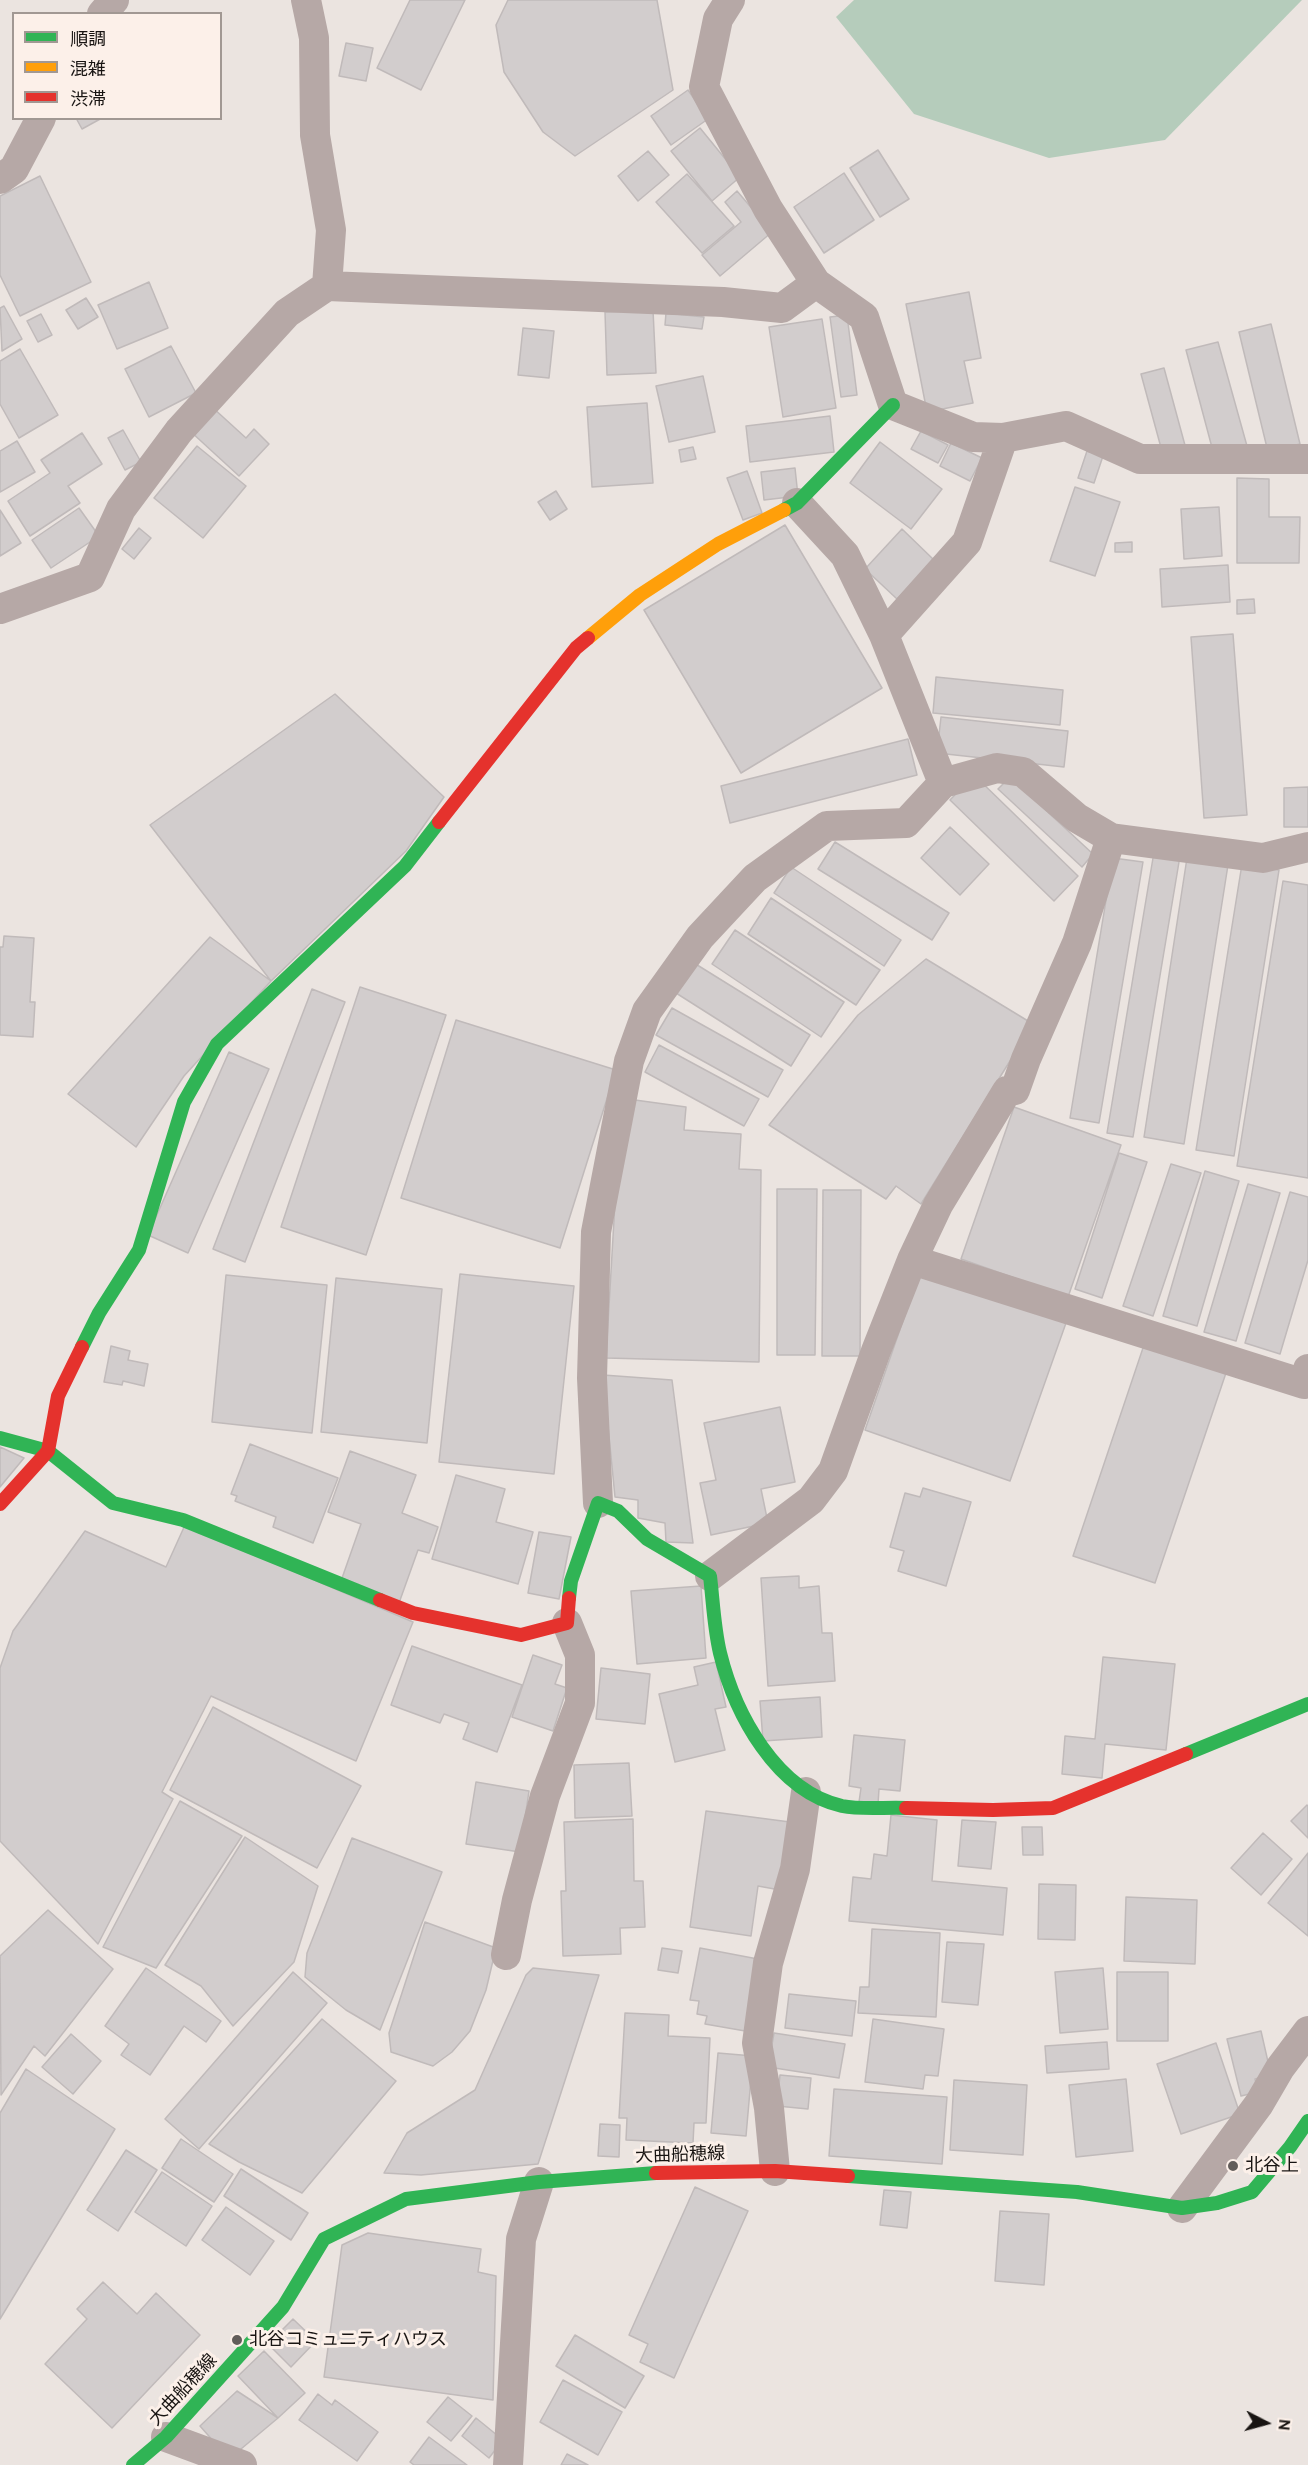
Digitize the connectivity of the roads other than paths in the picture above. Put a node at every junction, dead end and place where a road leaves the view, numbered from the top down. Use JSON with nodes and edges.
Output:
{"nodes":[{"id":1,"x":114,"y":0,"type":"edge"},
{"id":2,"x":306,"y":0,"type":"edge"},
{"id":3,"x":730,"y":0,"type":"edge"},
{"id":4,"x":104,"y":12,"type":"edge"},
{"id":5,"x":40,"y":120,"type":"edge"},
{"id":6,"x":0,"y":179,"type":"edge"},
{"id":7,"x":816,"y":283,"type":"junction"},
{"id":8,"x":327,"y":286,"type":"junction"},
{"id":9,"x":893,"y":405,"type":"junction"},
{"id":10,"x":1003,"y":438,"type":"junction"},
{"id":11,"x":1308,"y":459,"type":"edge"},
{"id":12,"x":797,"y":504,"type":"junction"},
{"id":13,"x":0,"y":609,"type":"edge"},
{"id":14,"x":884,"y":635,"type":"junction"},
{"id":15,"x":943,"y":783,"type":"junction"},
{"id":16,"x":1111,"y":838,"type":"junction"},
{"id":17,"x":1308,"y":848,"type":"edge"},
{"id":18,"x":912,"y":1260,"type":"junction"},
{"id":19,"x":1308,"y":1369,"type":"edge"},
{"id":20,"x":0,"y":1438,"type":"edge"},
{"id":21,"x":48,"y":1451,"type":"junction"},
{"id":22,"x":598,"y":1503,"type":"junction"},
{"id":23,"x":0,"y":1504,"type":"edge"},
{"id":24,"x":710,"y":1576,"type":"junction"},
{"id":25,"x":567,"y":1623,"type":"junction"},
{"id":26,"x":1308,"y":1704,"type":"edge"},
{"id":27,"x":806,"y":1792,"type":"junction"},
{"id":28,"x":506,"y":1955,"type":"dead end"},
{"id":29,"x":1308,"y":2031,"type":"edge"},
{"id":30,"x":1308,"y":2121,"type":"edge"},
{"id":31,"x":775,"y":2171,"type":"junction"},
{"id":32,"x":539,"y":2182,"type":"junction"},
{"id":33,"x":1182,"y":2208,"type":"junction"},
{"id":34,"x":166,"y":2437,"type":"junction"},
{"id":35,"x":133,"y":2465,"type":"edge"},
{"id":36,"x":243,"y":2465,"type":"edge"},
{"id":37,"x":508,"y":2465,"type":"edge"}],
"edges":[{"from":1,"to":4,"type":"street"},
{"from":2,"to":8,"type":"street"},
{"from":3,"to":7,"type":"street"},
{"from":5,"to":6,"type":"street"},
{"from":7,"to":8,"type":"street"},
{"from":7,"to":9,"type":"street"},
{"from":8,"to":13,"type":"street"},
{"from":9,"to":10,"type":"street"},
{"from":9,"to":12,"type":"street"},
{"from":10,"to":11,"type":"street"},
{"from":10,"to":14,"type":"street"},
{"from":12,"to":14,"type":"street"},
{"from":12,"to":21,"type":"street"},
{"from":14,"to":15,"type":"street"},
{"from":15,"to":16,"type":"street"},
{"from":15,"to":22,"type":"street"},
{"from":16,"to":17,"type":"street"},
{"from":16,"to":18,"type":"street"},
{"from":18,"to":19,"type":"street"},
{"from":18,"to":24,"type":"street"},
{"from":20,"to":21,"type":"street"},
{"from":21,"to":23,"type":"street"},
{"from":21,"to":25,"type":"street"},
{"from":22,"to":24,"type":"street"},
{"from":22,"to":25,"type":"street"},
{"from":24,"to":27,"type":"street"},
{"from":25,"to":28,"type":"street"},
{"from":26,"to":27,"type":"street"},
{"from":27,"to":31,"type":"street"},
{"from":29,"to":33,"type":"street"},
{"from":30,"to":33,"type":"street","name":"大曲船穂線"},
{"from":31,"to":32,"type":"street","name":"大曲船穂線"},
{"from":31,"to":33,"type":"street","name":"大曲船穂線"},
{"from":32,"to":34,"type":"street","name":"大曲船穂線"},
{"from":32,"to":37,"type":"street"},
{"from":34,"to":35,"type":"street","name":"大曲船穂線"},
{"from":34,"to":36,"type":"street"}]}
